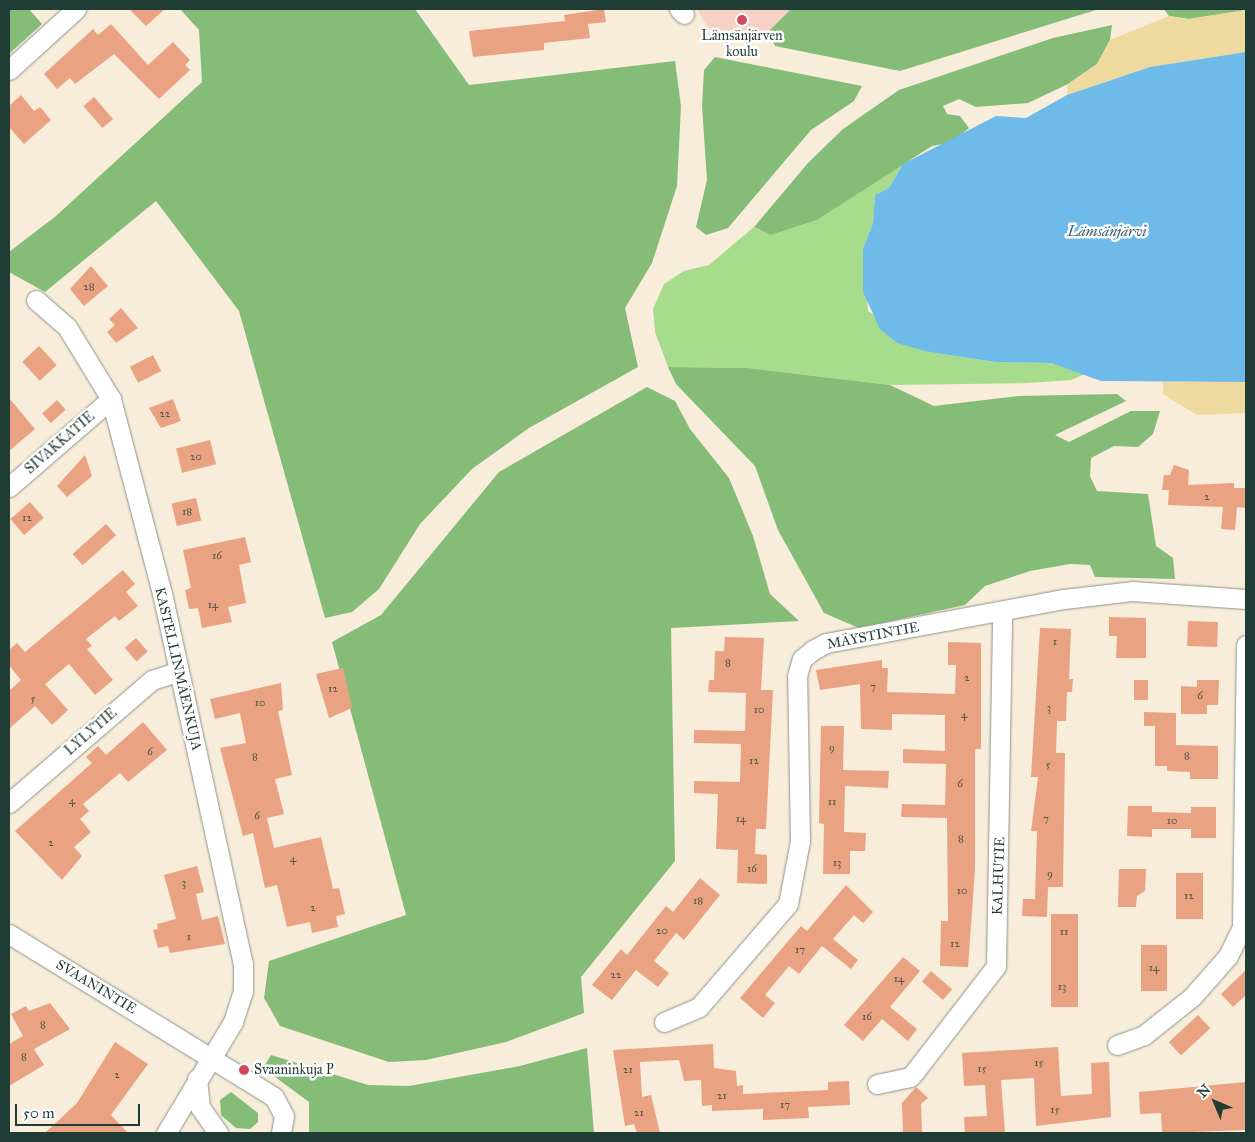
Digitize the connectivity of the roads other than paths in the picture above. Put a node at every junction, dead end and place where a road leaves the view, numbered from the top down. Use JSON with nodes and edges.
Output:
{"nodes":[{"id":1,"x":76,"y":9,"type":"edge"},
{"id":2,"x":9,"y":70,"type":"edge"},
{"id":3,"x":36,"y":300,"type":"dead end"},
{"id":4,"x":111,"y":400,"type":"junction"},
{"id":5,"x":9,"y":487,"type":"edge"},
{"id":6,"x":1246,"y":599,"type":"edge"},
{"id":7,"x":1002,"y":612,"type":"junction"},
{"id":8,"x":1246,"y":645,"type":"edge"},
{"id":9,"x":179,"y":671,"type":"junction"},
{"id":10,"x":9,"y":803,"type":"edge"},
{"id":11,"x":9,"y":934,"type":"edge"},
{"id":12,"x":664,"y":1022,"type":"dead end"},
{"id":13,"x":184,"y":1041,"type":"junction"},
{"id":14,"x":1117,"y":1045,"type":"dead end"},
{"id":15,"x":212,"y":1058,"type":"junction"},
{"id":16,"x":197,"y":1082,"type":"junction"},
{"id":17,"x":877,"y":1084,"type":"dead end"},
{"id":18,"x":166,"y":1133,"type":"edge"},
{"id":19,"x":218,"y":1133,"type":"edge"},
{"id":20,"x":281,"y":1133,"type":"edge"}],
"edges":[{"from":1,"to":2,"type":"street"},
{"from":3,"to":4,"type":"street","name":"KASTELLINMÄENKUJA"},
{"from":4,"to":5,"type":"street","name":"SIVAKKATIE"},
{"from":4,"to":9,"type":"street","name":"KASTELLINMÄENKUJA"},
{"from":6,"to":7,"type":"street","name":"MÄYSTINTIE"},
{"from":7,"to":12,"type":"street","name":"MÄYSTINTIE"},
{"from":7,"to":17,"type":"street","name":"KALHUTIE"},
{"from":8,"to":14,"type":"street"},
{"from":9,"to":10,"type":"street","name":"LYLYTIE"},
{"from":9,"to":15,"type":"street","name":"KASTELLINMÄENKUJA"},
{"from":11,"to":13,"type":"street","name":"SVAANINTIE"},
{"from":13,"to":15,"type":"street","name":"SVAANINTIE"},
{"from":13,"to":16,"type":"street"},
{"from":15,"to":16,"type":"street","name":"KASTELLINMÄENKUJA"},
{"from":15,"to":20,"type":"street","name":"SVAANINTIE"},
{"from":16,"to":18,"type":"street","name":"KASTELLINMÄENKUJA"},
{"from":16,"to":19,"type":"street"}]}
